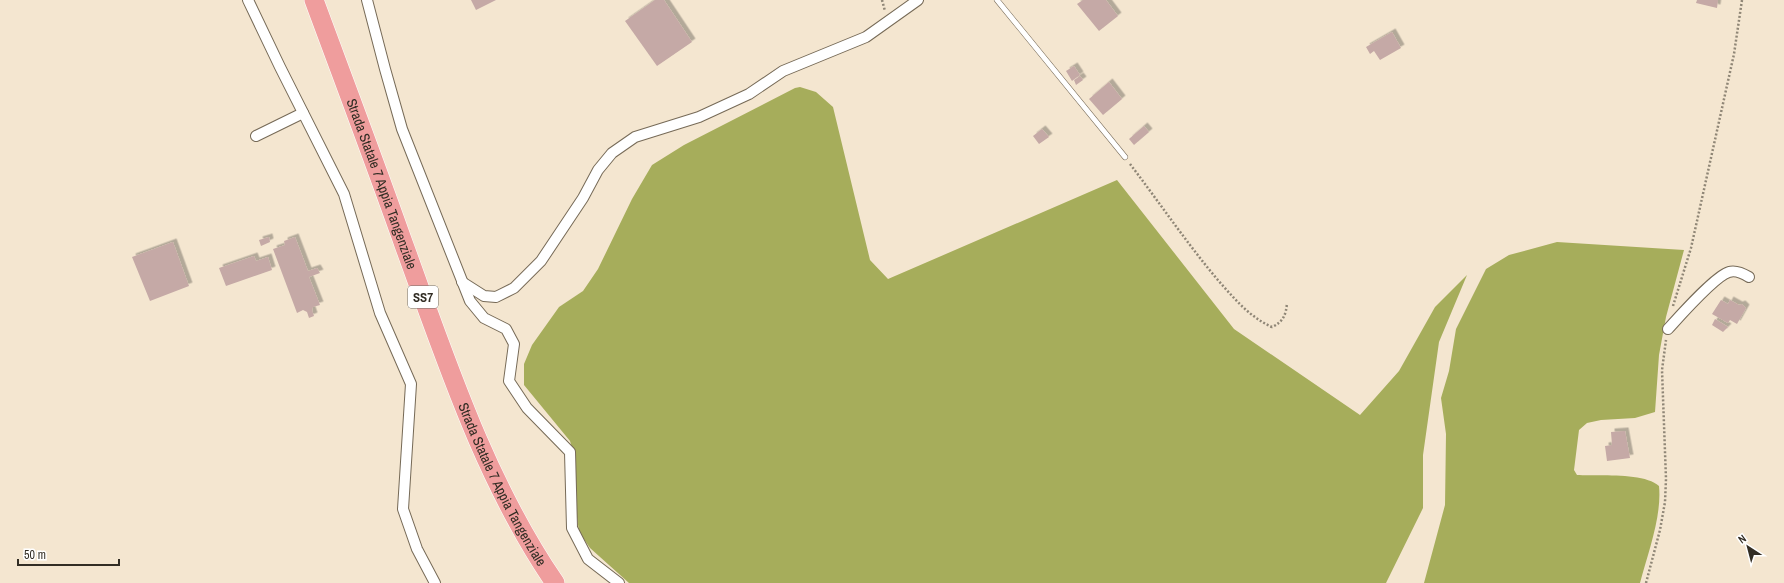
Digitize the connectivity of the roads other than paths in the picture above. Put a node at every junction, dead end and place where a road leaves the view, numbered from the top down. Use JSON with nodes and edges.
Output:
{"nodes":[{"id":1,"x":248,"y":0,"type":"edge"},
{"id":2,"x":314,"y":0,"type":"edge"},
{"id":3,"x":367,"y":0,"type":"edge"},
{"id":4,"x":918,"y":0,"type":"edge"},
{"id":5,"x":997,"y":0,"type":"edge"},
{"id":6,"x":303,"y":113,"type":"junction"},
{"id":7,"x":256,"y":136,"type":"dead end"},
{"id":8,"x":1125,"y":157,"type":"road end"},
{"id":9,"x":1749,"y":277,"type":"dead end"},
{"id":10,"x":462,"y":282,"type":"junction"},
{"id":11,"x":1668,"y":329,"type":"dead end"},
{"id":12,"x":436,"y":583,"type":"edge"},
{"id":13,"x":555,"y":583,"type":"edge"},
{"id":14,"x":619,"y":583,"type":"edge"}],
"edges":[{"from":1,"to":6,"type":"street"},
{"from":2,"to":13,"type":"highway","name":"Strada Statale 7 Appia Tangenziale","number":"SS7"},
{"from":3,"to":10,"type":"street"},
{"from":4,"to":10,"type":"street"},
{"from":5,"to":8,"type":"lane"},
{"from":6,"to":7,"type":"street"},
{"from":6,"to":12,"type":"street"},
{"from":9,"to":11,"type":"street"},
{"from":10,"to":14,"type":"street"}]}
